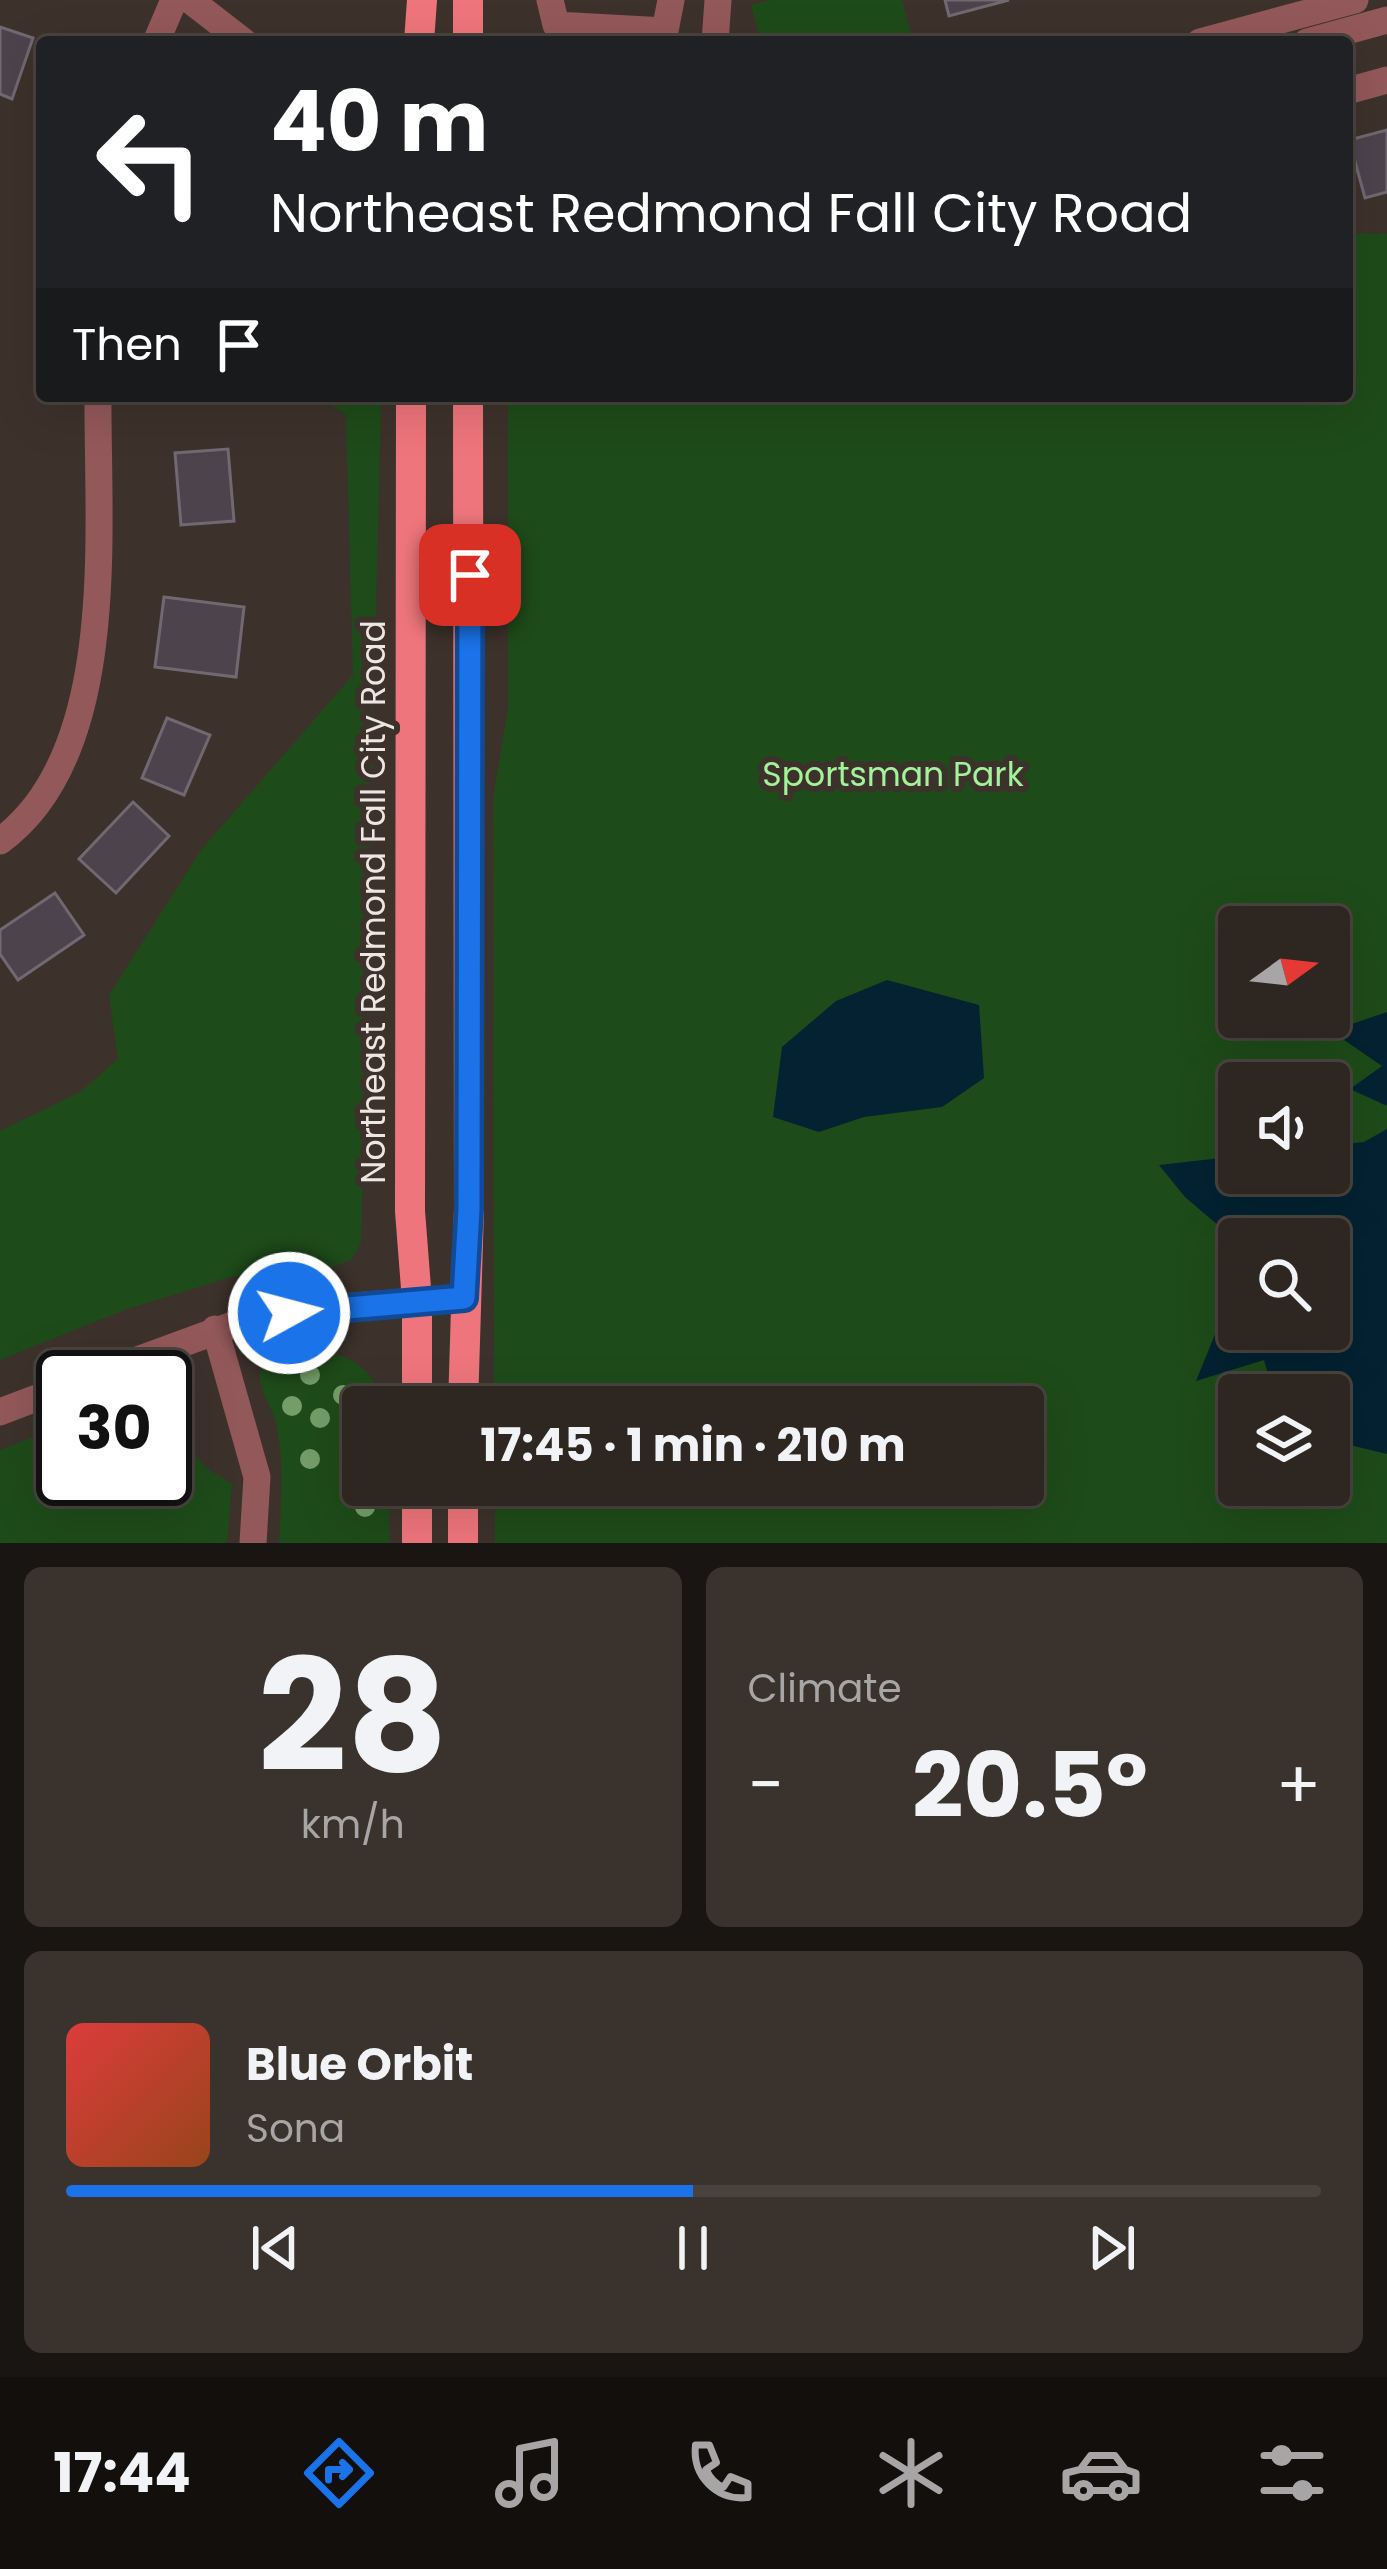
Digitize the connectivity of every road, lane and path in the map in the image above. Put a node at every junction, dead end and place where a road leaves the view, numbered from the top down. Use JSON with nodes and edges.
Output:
{"nodes":[{"id":1,"x":174,"y":0,"type":"edge"},
{"id":2,"x":190,"y":0,"type":"edge"},
{"id":3,"x":422,"y":0,"type":"edge"},
{"id":4,"x":468,"y":0,"type":"edge"},
{"id":5,"x":550,"y":0,"type":"edge"},
{"id":6,"x":671,"y":0,"type":"edge"},
{"id":7,"x":718,"y":0,"type":"edge"},
{"id":8,"x":1355,"y":0,"type":"edge"},
{"id":9,"x":608,"y":13,"type":"edge"},
{"id":10,"x":1387,"y":20,"type":"edge"},
{"id":11,"x":159,"y":36,"type":"edge"},
{"id":12,"x":236,"y":36,"type":"edge"},
{"id":13,"x":419,"y":36,"type":"edge"},
{"id":14,"x":468,"y":36,"type":"edge"},
{"id":15,"x":715,"y":36,"type":"edge"},
{"id":16,"x":1222,"y":36,"type":"edge"},
{"id":17,"x":1329,"y":36,"type":"edge"},
{"id":18,"x":1387,"y":80,"type":"edge"},
{"id":19,"x":1353,"y":89,"type":"edge"},
{"id":20,"x":98,"y":402,"type":"edge"},
{"id":21,"x":411,"y":402,"type":"edge"},
{"id":22,"x":468,"y":402,"type":"edge"},
{"id":23,"x":0,"y":841,"type":"edge"},
{"id":24,"x":464,"y":1298,"type":"junction"},
{"id":25,"x":417,"y":1301,"type":"junction"},
{"id":26,"x":215,"y":1329,"type":"junction"},
{"id":27,"x":161,"y":1350,"type":"edge"},
{"id":28,"x":417,"y":1386,"type":"edge"},
{"id":29,"x":463,"y":1386,"type":"edge"},
{"id":30,"x":36,"y":1398,"type":"edge"},
{"id":31,"x":0,"y":1412,"type":"edge"},
{"id":32,"x":417,"y":1506,"type":"edge"},
{"id":33,"x":463,"y":1506,"type":"edge"},
{"id":34,"x":253,"y":1543,"type":"edge"},
{"id":35,"x":417,"y":1543,"type":"edge"},
{"id":36,"x":463,"y":1543,"type":"edge"}],
"edges":[{"from":1,"to":11,"type":"street"},
{"from":2,"to":12,"type":"street"},
{"from":3,"to":13,"type":"main road"},
{"from":4,"to":14,"type":"main road"},
{"from":5,"to":9,"type":"street"},
{"from":6,"to":9,"type":"street"},
{"from":7,"to":15,"type":"street"},
{"from":8,"to":16,"type":"street"},
{"from":10,"to":17,"type":"street"},
{"from":18,"to":19,"type":"street"},
{"from":20,"to":23,"type":"street"},
{"from":21,"to":25,"type":"main road","name":"Northeast Redmond Fall City Road"},
{"from":22,"to":24,"type":"main road"},
{"from":24,"to":25,"type":"street"},
{"from":24,"to":29,"type":"main road"},
{"from":25,"to":26,"type":"street"},
{"from":25,"to":28,"type":"main road","name":"Northeast Redmond Fall City Road"},
{"from":26,"to":27,"type":"street"},
{"from":26,"to":34,"type":"street"},
{"from":30,"to":31,"type":"street"},
{"from":32,"to":35,"type":"main road"},
{"from":33,"to":36,"type":"main road"}]}
